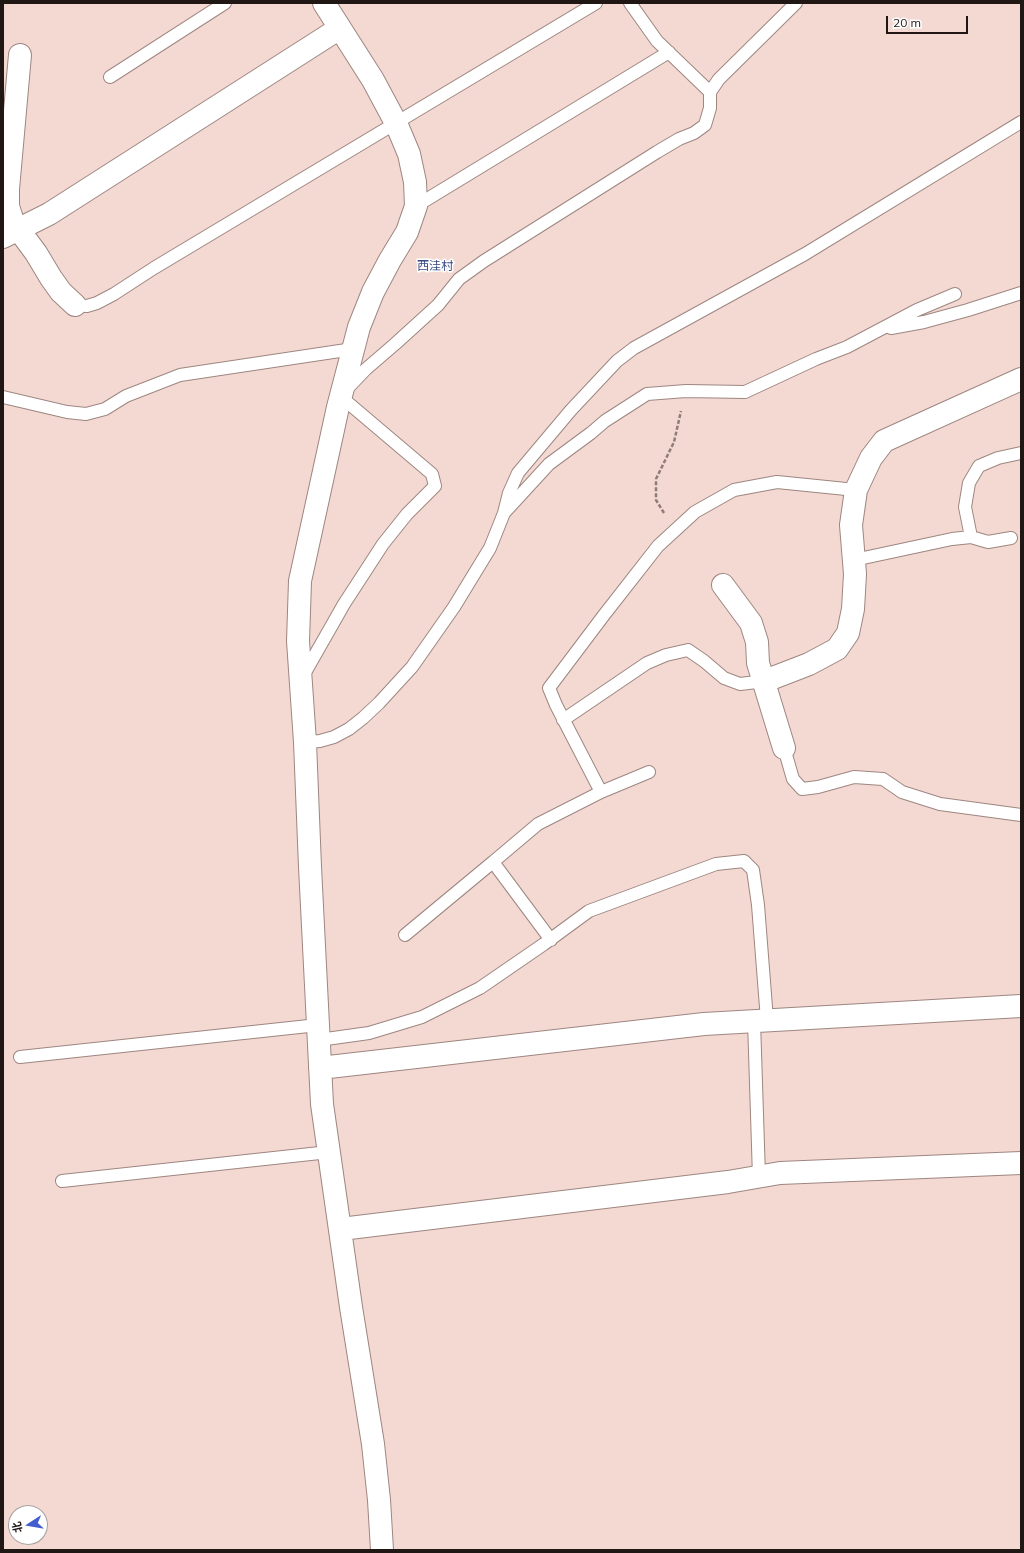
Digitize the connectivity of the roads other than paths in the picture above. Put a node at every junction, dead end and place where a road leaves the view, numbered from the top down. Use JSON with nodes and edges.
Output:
{"nodes":[{"id":1,"x":225,"y":3,"type":"edge"},
{"id":2,"x":324,"y":3,"type":"edge"},
{"id":3,"x":596,"y":3,"type":"edge"},
{"id":4,"x":630,"y":3,"type":"edge"},
{"id":5,"x":796,"y":3,"type":"edge"},
{"id":6,"x":340,"y":28,"type":"junction"},
{"id":7,"x":669,"y":52,"type":"junction"},
{"id":8,"x":20,"y":55,"type":"dead end"},
{"id":9,"x":110,"y":77,"type":"dead end"},
{"id":10,"x":710,"y":92,"type":"junction"},
{"id":11,"x":1021,"y":122,"type":"edge"},
{"id":12,"x":396,"y":123,"type":"junction"},
{"id":13,"x":416,"y":206,"type":"junction"},
{"id":14,"x":11,"y":233,"type":"edge"},
{"id":15,"x":1021,"y":293,"type":"edge"},
{"id":16,"x":955,"y":294,"type":"dead end"},
{"id":17,"x":75,"y":305,"type":"joint"},
{"id":18,"x":879,"y":330,"type":"junction"},
{"id":19,"x":353,"y":349,"type":"junction"},
{"id":20,"x":1021,"y":379,"type":"edge"},
{"id":21,"x":340,"y":396,"type":"junction"},
{"id":22,"x":3,"y":397,"type":"edge"},
{"id":23,"x":1021,"y":453,"type":"edge"},
{"id":24,"x":856,"y":490,"type":"junction"},
{"id":25,"x":504,"y":513,"type":"junction"},
{"id":26,"x":970,"y":537,"type":"junction"},
{"id":27,"x":1011,"y":538,"type":"dead end"},
{"id":28,"x":854,"y":560,"type":"junction"},
{"id":29,"x":723,"y":585,"type":"dead end"},
{"id":30,"x":301,"y":681,"type":"junction"},
{"id":31,"x":765,"y":681,"type":"junction"},
{"id":32,"x":563,"y":720,"type":"junction"},
{"id":33,"x":305,"y":742,"type":"junction"},
{"id":34,"x":784,"y":748,"type":"joint"},
{"id":35,"x":649,"y":772,"type":"dead end"},
{"id":36,"x":601,"y":792,"type":"junction"},
{"id":37,"x":1021,"y":814,"type":"edge"},
{"id":38,"x":493,"y":862,"type":"junction"},
{"id":39,"x":405,"y":935,"type":"dead end"},
{"id":40,"x":551,"y":940,"type":"junction"},
{"id":41,"x":1021,"y":1006,"type":"edge"},
{"id":42,"x":760,"y":1021,"type":"junction"},
{"id":43,"x":318,"y":1032,"type":"junction"},
{"id":44,"x":20,"y":1057,"type":"dead end"},
{"id":45,"x":320,"y":1068,"type":"junction"},
{"id":46,"x":329,"y":1152,"type":"junction"},
{"id":47,"x":1021,"y":1163,"type":"edge"},
{"id":48,"x":759,"y":1177,"type":"junction"},
{"id":49,"x":62,"y":1181,"type":"dead end"},
{"id":50,"x":340,"y":1230,"type":"junction"},
{"id":51,"x":382,"y":1550,"type":"edge"}],
"edges":[{"from":1,"to":9,"type":"lane"},
{"from":2,"to":6,"type":"street"},
{"from":3,"to":12,"type":"lane"},
{"from":4,"to":7,"type":"lane"},
{"from":5,"to":10,"type":"lane"},
{"from":6,"to":12,"type":"street"},
{"from":6,"to":14,"type":"street"},
{"from":7,"to":10,"type":"lane"},
{"from":7,"to":13,"type":"lane"},
{"from":8,"to":14,"type":"street"},
{"from":10,"to":21,"type":"lane"},
{"from":11,"to":25,"type":"lane"},
{"from":12,"to":13,"type":"street"},
{"from":12,"to":17,"type":"lane"},
{"from":13,"to":19,"type":"street"},
{"from":14,"to":17,"type":"street"},
{"from":15,"to":18,"type":"lane"},
{"from":16,"to":18,"type":"lane"},
{"from":18,"to":25,"type":"lane"},
{"from":19,"to":21,"type":"street"},
{"from":19,"to":22,"type":"lane"},
{"from":20,"to":24,"type":"street"},
{"from":21,"to":30,"type":"street"},
{"from":21,"to":30,"type":"lane"},
{"from":23,"to":26,"type":"lane"},
{"from":24,"to":28,"type":"street"},
{"from":24,"to":32,"type":"lane"},
{"from":25,"to":33,"type":"lane"},
{"from":26,"to":27,"type":"lane"},
{"from":26,"to":28,"type":"lane"},
{"from":28,"to":31,"type":"street"},
{"from":29,"to":31,"type":"street"},
{"from":30,"to":33,"type":"street"},
{"from":31,"to":32,"type":"lane"},
{"from":31,"to":34,"type":"street"},
{"from":32,"to":36,"type":"lane"},
{"from":33,"to":43,"type":"street"},
{"from":34,"to":37,"type":"lane"},
{"from":35,"to":36,"type":"lane"},
{"from":36,"to":38,"type":"lane"},
{"from":38,"to":39,"type":"lane"},
{"from":38,"to":40,"type":"lane"},
{"from":40,"to":42,"type":"lane"},
{"from":40,"to":43,"type":"lane"},
{"from":41,"to":42,"type":"street"},
{"from":42,"to":45,"type":"street"},
{"from":42,"to":48,"type":"lane"},
{"from":43,"to":44,"type":"lane"},
{"from":43,"to":45,"type":"street"},
{"from":45,"to":46,"type":"street"},
{"from":46,"to":49,"type":"lane"},
{"from":46,"to":50,"type":"street"},
{"from":47,"to":48,"type":"street"},
{"from":48,"to":50,"type":"street"},
{"from":50,"to":51,"type":"street"}]}
